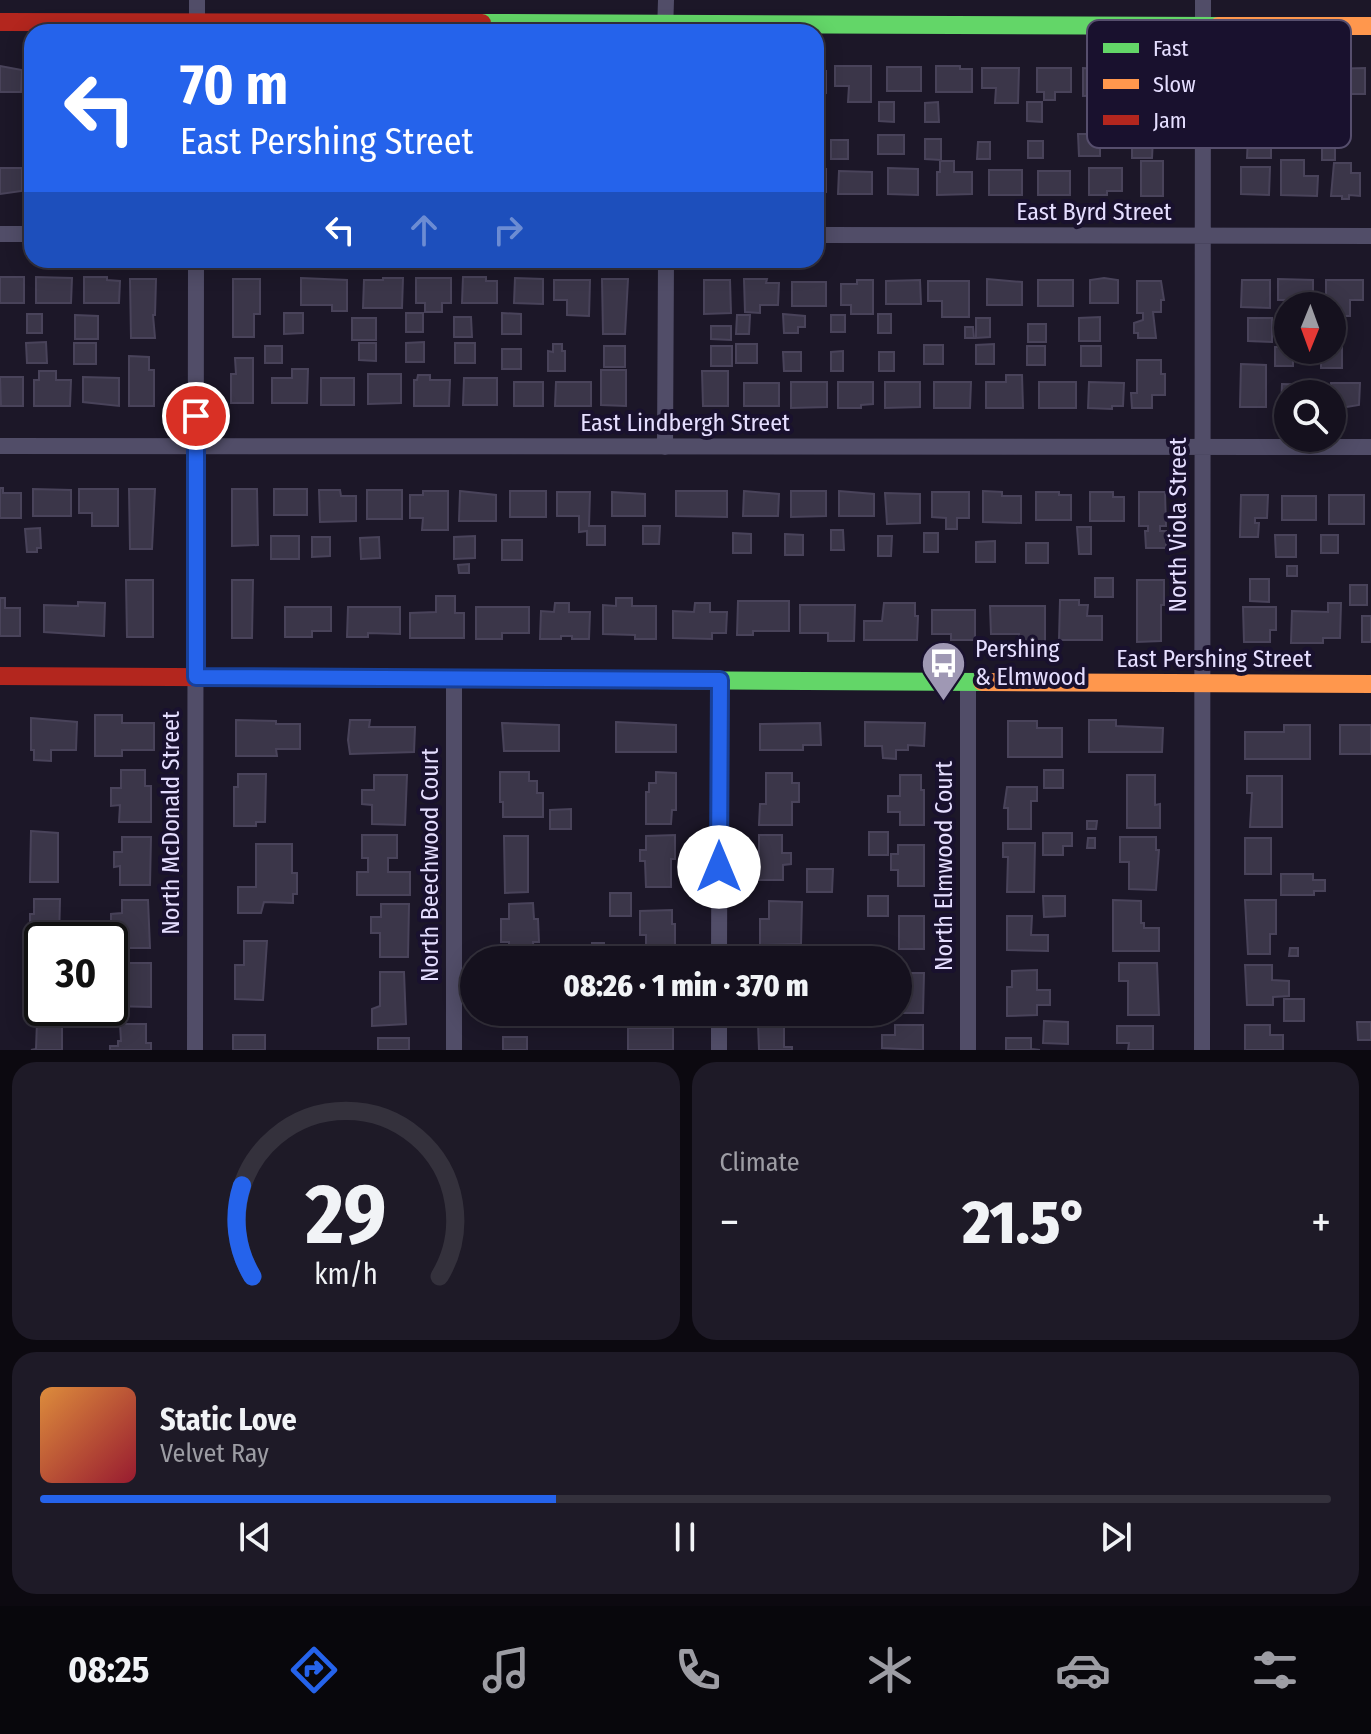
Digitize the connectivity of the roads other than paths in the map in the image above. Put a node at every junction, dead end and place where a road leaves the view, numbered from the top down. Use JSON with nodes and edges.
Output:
{"nodes":[{"id":1,"x":197,"y":0,"type":"edge"},
{"id":2,"x":666,"y":0,"type":"edge"},
{"id":3,"x":0,"y":22,"type":"edge"},
{"id":4,"x":79,"y":24,"type":"edge"},
{"id":5,"x":197,"y":24,"type":"edge"},
{"id":6,"x":665,"y":24,"type":"edge"},
{"id":7,"x":1087,"y":26,"type":"edge"},
{"id":8,"x":1351,"y":26,"type":"edge"},
{"id":9,"x":1371,"y":26,"type":"edge"},
{"id":10,"x":824,"y":27,"type":"edge"},
{"id":11,"x":1203,"y":148,"type":"edge"},
{"id":12,"x":0,"y":234,"type":"edge"},
{"id":13,"x":24,"y":234,"type":"edge"},
{"id":14,"x":824,"y":235,"type":"edge"},
{"id":15,"x":1203,"y":236,"type":"junction"},
{"id":16,"x":1371,"y":236,"type":"edge"},
{"id":17,"x":196,"y":268,"type":"edge"},
{"id":18,"x":666,"y":268,"type":"edge"},
{"id":19,"x":0,"y":446,"type":"edge"},
{"id":20,"x":196,"y":447,"type":"junction"},
{"id":21,"x":665,"y":447,"type":"junction"},
{"id":22,"x":1202,"y":447,"type":"junction"},
{"id":23,"x":1371,"y":447,"type":"edge"},
{"id":24,"x":0,"y":676,"type":"edge"},
{"id":25,"x":196,"y":677,"type":"junction"},
{"id":26,"x":454,"y":680,"type":"junction"},
{"id":27,"x":720,"y":680,"type":"junction"},
{"id":28,"x":968,"y":681,"type":"junction"},
{"id":29,"x":1202,"y":684,"type":"junction"},
{"id":30,"x":1371,"y":684,"type":"edge"},
{"id":31,"x":719,"y":946,"type":"edge"},
{"id":32,"x":719,"y":1026,"type":"edge"},
{"id":33,"x":195,"y":1050,"type":"edge"},
{"id":34,"x":454,"y":1050,"type":"edge"},
{"id":35,"x":719,"y":1050,"type":"edge"},
{"id":36,"x":968,"y":1050,"type":"edge"},
{"id":37,"x":1202,"y":1050,"type":"edge"}],
"edges":[{"from":1,"to":5,"type":"street"},
{"from":2,"to":6,"type":"street"},
{"from":3,"to":4,"type":"street"},
{"from":7,"to":10,"type":"street"},
{"from":8,"to":9,"type":"street"},
{"from":11,"to":15,"type":"street","name":"North Viola Street"},
{"from":12,"to":13,"type":"street"},
{"from":14,"to":15,"type":"street","name":"East Byrd Street"},
{"from":15,"to":16,"type":"street","name":"East Byrd Street"},
{"from":15,"to":22,"type":"street","name":"North Viola Street"},
{"from":17,"to":20,"type":"street","name":"North McDonald Street"},
{"from":18,"to":21,"type":"street"},
{"from":19,"to":20,"type":"street","name":"East Lindbergh Street"},
{"from":20,"to":21,"type":"street","name":"East Lindbergh Street"},
{"from":20,"to":25,"type":"street","name":"North McDonald Street"},
{"from":21,"to":22,"type":"street","name":"East Lindbergh Street"},
{"from":22,"to":23,"type":"street","name":"East Lindbergh Street"},
{"from":22,"to":29,"type":"street","name":"North Viola Street"},
{"from":24,"to":25,"type":"street","name":"East Pershing Street"},
{"from":25,"to":26,"type":"street","name":"East Pershing Street"},
{"from":25,"to":33,"type":"street","name":"North McDonald Street"},
{"from":26,"to":27,"type":"street","name":"East Pershing Street"},
{"from":26,"to":34,"type":"street","name":"North Beechwood Court"},
{"from":27,"to":28,"type":"street","name":"East Pershing Street"},
{"from":27,"to":31,"type":"street"},
{"from":28,"to":29,"type":"street","name":"East Pershing Street"},
{"from":28,"to":36,"type":"street","name":"North Elmwood Court"},
{"from":29,"to":30,"type":"street","name":"East Pershing Street"},
{"from":29,"to":37,"type":"street","name":"North Viola Street"},
{"from":32,"to":35,"type":"street"}]}
